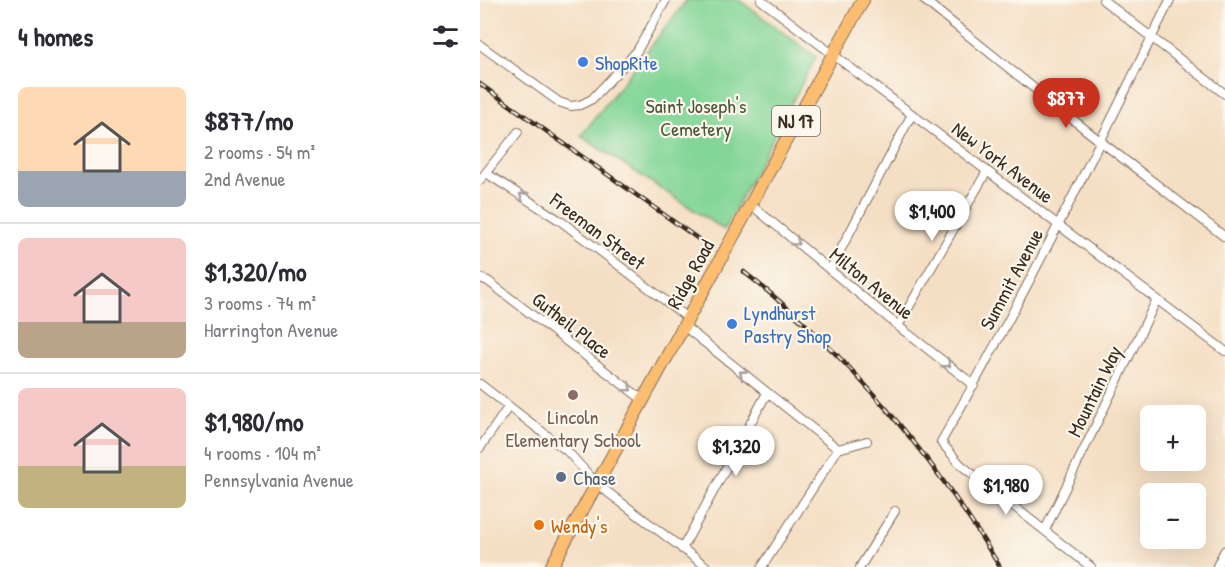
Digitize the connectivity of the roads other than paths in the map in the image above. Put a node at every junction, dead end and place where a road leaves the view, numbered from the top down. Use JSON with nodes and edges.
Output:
{"nodes":[{"id":1,"x":666,"y":0,"type":"edge"},
{"id":2,"x":761,"y":0,"type":"edge"},
{"id":3,"x":863,"y":0,"type":"edge"},
{"id":4,"x":924,"y":0,"type":"edge"},
{"id":5,"x":1103,"y":0,"type":"edge"},
{"id":6,"x":1170,"y":0,"type":"edge"},
{"id":7,"x":1152,"y":37,"type":"junction"},
{"id":8,"x":480,"y":45,"type":"edge"},
{"id":9,"x":832,"y":54,"type":"junction"},
{"id":10,"x":1225,"y":94,"type":"edge"},
{"id":11,"x":912,"y":114,"type":"junction"},
{"id":12,"x":518,"y":132,"type":"dead end"},
{"id":13,"x":1101,"y":141,"type":"junction"},
{"id":14,"x":987,"y":171,"type":"junction"},
{"id":15,"x":486,"y":172,"type":"junction"},
{"id":16,"x":480,"y":180,"type":"edge"},
{"id":17,"x":750,"y":204,"type":"junction"},
{"id":18,"x":1059,"y":225,"type":"junction"},
{"id":19,"x":1225,"y":237,"type":"edge"},
{"id":20,"x":830,"y":270,"type":"junction"},
{"id":21,"x":480,"y":278,"type":"edge"},
{"id":22,"x":1156,"y":299,"type":"junction"},
{"id":23,"x":686,"y":322,"type":"junction"},
{"id":24,"x":898,"y":326,"type":"junction"},
{"id":25,"x":1225,"y":351,"type":"edge"},
{"id":26,"x":480,"y":384,"type":"edge"},
{"id":27,"x":974,"y":385,"type":"junction"},
{"id":28,"x":767,"y":393,"type":"junction"},
{"id":29,"x":643,"y":400,"type":"junction"},
{"id":30,"x":509,"y":406,"type":"junction"},
{"id":31,"x":867,"y":441,"type":"dead end"},
{"id":32,"x":480,"y":448,"type":"edge"},
{"id":33,"x":838,"y":449,"type":"junction"},
{"id":34,"x":597,"y":484,"type":"junction"},
{"id":35,"x":895,"y":512,"type":"dead end"},
{"id":36,"x":1045,"y":530,"type":"junction"},
{"id":37,"x":682,"y":549,"type":"junction"},
{"id":38,"x":1225,"y":551,"type":"edge"},
{"id":39,"x":551,"y":567,"type":"edge"},
{"id":40,"x":707,"y":567,"type":"edge"},
{"id":41,"x":762,"y":567,"type":"edge"},
{"id":42,"x":860,"y":567,"type":"edge"},
{"id":43,"x":1090,"y":567,"type":"edge"},
{"id":44,"x":1217,"y":567,"type":"edge"}],
"edges":[{"from":1,"to":8,"type":"street"},
{"from":2,"to":9,"type":"street","name":"New York Avenue"},
{"from":3,"to":9,"type":"main road","name":"Ridge Road","number":"NJ 17"},
{"from":4,"to":13,"type":"street"},
{"from":5,"to":7,"type":"street"},
{"from":6,"to":7,"type":"street","name":"Summit Avenue"},
{"from":7,"to":10,"type":"street"},
{"from":7,"to":13,"type":"street","name":"Summit Avenue"},
{"from":9,"to":11,"type":"street","name":"New York Avenue"},
{"from":9,"to":17,"type":"main road","name":"Ridge Road","number":"NJ 17"},
{"from":11,"to":14,"type":"street","name":"New York Avenue"},
{"from":11,"to":20,"type":"street"},
{"from":12,"to":15,"type":"street"},
{"from":13,"to":18,"type":"street","name":"Summit Avenue"},
{"from":13,"to":19,"type":"street"},
{"from":14,"to":18,"type":"street","name":"New York Avenue"},
{"from":14,"to":24,"type":"street"},
{"from":15,"to":16,"type":"street"},
{"from":23,"to":15,"type":"street","name":"Freeman Street","one_way":true},
{"from":17,"to":20,"type":"street","name":"Milton Avenue","one_way":true},
{"from":17,"to":23,"type":"main road","name":"Ridge Road","number":"NJ 17","bridge":true},
{"from":18,"to":22,"type":"street","name":"New York Avenue"},
{"from":18,"to":27,"type":"street","name":"Summit Avenue"},
{"from":20,"to":24,"type":"street","name":"Milton Avenue"},
{"from":21,"to":29,"type":"street","name":"Gutheil Place","one_way":true},
{"from":22,"to":25,"type":"street","name":"New York Avenue"},
{"from":22,"to":36,"type":"street","name":"Mountain Way"},
{"from":28,"to":23,"type":"street","name":"Freeman Street","one_way":true},
{"from":23,"to":29,"type":"main road","name":"Ridge Road","number":"NJ 17"},
{"from":24,"to":27,"type":"street","name":"Milton Avenue","one_way":true},
{"from":26,"to":30,"type":"street"},
{"from":27,"to":36,"type":"street","name":"Summit Avenue"},
{"from":28,"to":33,"type":"street","name":"Freeman Street"},
{"from":28,"to":37,"type":"street"},
{"from":29,"to":34,"type":"main road","name":"Ridge Road","number":"NJ 17"},
{"from":30,"to":32,"type":"street"},
{"from":30,"to":34,"type":"street"},
{"from":31,"to":33,"type":"street"},
{"from":33,"to":41,"type":"street"},
{"from":34,"to":37,"type":"street"},
{"from":34,"to":39,"type":"main road","name":"Ridge Road","number":"NJ 17"},
{"from":35,"to":42,"type":"street"},
{"from":36,"to":43,"type":"street"},
{"from":37,"to":40,"type":"street"},
{"from":38,"to":44,"type":"street"}]}
